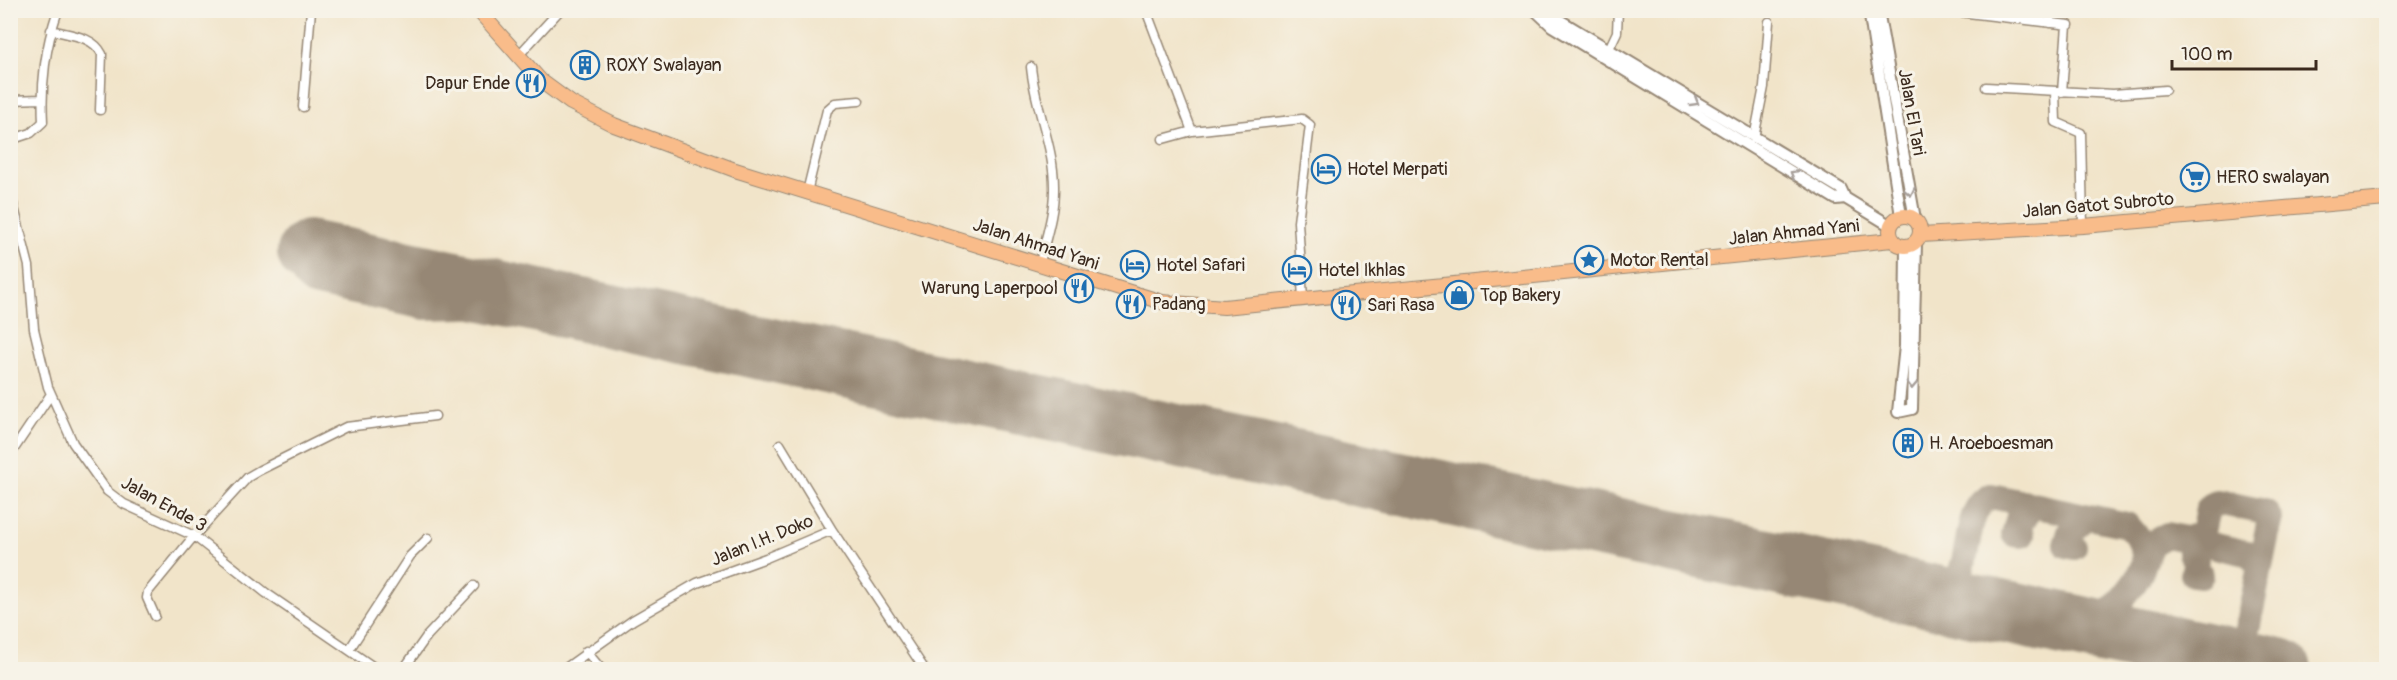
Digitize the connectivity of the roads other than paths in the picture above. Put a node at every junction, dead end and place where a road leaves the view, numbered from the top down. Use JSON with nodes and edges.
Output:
{"nodes":[{"id":1,"x":58,"y":10,"type":"edge"},
{"id":2,"x":311,"y":10,"type":"edge"},
{"id":3,"x":478,"y":10,"type":"edge"},
{"id":4,"x":560,"y":10,"type":"edge"},
{"id":5,"x":1146,"y":10,"type":"edge"},
{"id":6,"x":1618,"y":10,"type":"edge"},
{"id":7,"x":1869,"y":10,"type":"edge"},
{"id":8,"x":1878,"y":10,"type":"edge"},
{"id":9,"x":1942,"y":10,"type":"edge"},
{"id":10,"x":2050,"y":10,"type":"edge"},
{"id":11,"x":1539,"y":14,"type":"edge"},
{"id":12,"x":1769,"y":22,"type":"dead end"},
{"id":13,"x":2050,"y":23,"type":"junction"},
{"id":14,"x":51,"y":30,"type":"junction"},
{"id":15,"x":1606,"y":54,"type":"junction"},
{"id":16,"x":518,"y":56,"type":"junction"},
{"id":17,"x":1030,"y":67,"type":"dead end"},
{"id":18,"x":1986,"y":87,"type":"dead end"},
{"id":19,"x":2165,"y":90,"type":"dead end"},
{"id":20,"x":2059,"y":91,"type":"junction"},
{"id":21,"x":42,"y":99,"type":"junction"},
{"id":22,"x":10,"y":100,"type":"edge"},
{"id":23,"x":859,"y":101,"type":"dead end"},
{"id":24,"x":303,"y":107,"type":"dead end"},
{"id":25,"x":100,"y":110,"type":"dead end"},
{"id":26,"x":1192,"y":131,"type":"junction"},
{"id":27,"x":1754,"y":138,"type":"junction"},
{"id":28,"x":1163,"y":139,"type":"dead end"},
{"id":29,"x":10,"y":140,"type":"edge"},
{"id":30,"x":10,"y":192,"type":"edge"},
{"id":31,"x":807,"y":192,"type":"junction"},
{"id":32,"x":1845,"y":198,"type":"junction"},
{"id":33,"x":2386,"y":199,"type":"edge"},
{"id":34,"x":1900,"y":225,"type":"junction"},
{"id":35,"x":2083,"y":226,"type":"junction"},
{"id":36,"x":1914,"y":241,"type":"junction"},
{"id":37,"x":1040,"y":263,"type":"junction"},
{"id":38,"x":1303,"y":298,"type":"junction"},
{"id":39,"x":1911,"y":300,"type":"junction"},
{"id":40,"x":51,"y":394,"type":"junction"},
{"id":41,"x":435,"y":416,"type":"dead end"},
{"id":42,"x":780,"y":444,"type":"dead end"},
{"id":43,"x":10,"y":455,"type":"edge"},
{"id":44,"x":832,"y":530,"type":"junction"},
{"id":45,"x":194,"y":536,"type":"junction"},
{"id":46,"x":428,"y":538,"type":"dead end"},
{"id":47,"x":474,"y":586,"type":"dead end"},
{"id":48,"x":155,"y":616,"type":"dead end"},
{"id":49,"x":349,"y":650,"type":"junction"},
{"id":50,"x":586,"y":651,"type":"junction"},
{"id":51,"x":378,"y":669,"type":"edge"},
{"id":52,"x":403,"y":669,"type":"edge"},
{"id":53,"x":563,"y":669,"type":"edge"},
{"id":54,"x":602,"y":669,"type":"edge"},
{"id":55,"x":925,"y":669,"type":"edge"}],
"edges":[{"from":1,"to":14,"type":"street"},
{"from":2,"to":24,"type":"street"},
{"from":3,"to":16,"type":"highway","name":"Jalan Ahmad Yani"},
{"from":4,"to":16,"type":"street"},
{"from":5,"to":26,"type":"street"},
{"from":6,"to":15,"type":"street"},
{"from":7,"to":34,"type":"street","name":"Jalan El Tari"},
{"from":8,"to":34,"type":"street","name":"Jalan El Tari","one_way":true},
{"from":9,"to":13,"type":"street"},
{"from":10,"to":13,"type":"street"},
{"from":11,"to":15,"type":"street"},
{"from":12,"to":27,"type":"street"},
{"from":13,"to":20,"type":"street"},
{"from":14,"to":21,"type":"street"},
{"from":14,"to":25,"type":"street"},
{"from":15,"to":27,"type":"street","one_way":true},
{"from":32,"to":15,"type":"street","one_way":true},
{"from":16,"to":31,"type":"highway","name":"Jalan Ahmad Yani"},
{"from":17,"to":37,"type":"street"},
{"from":18,"to":20,"type":"street"},
{"from":19,"to":20,"type":"street"},
{"from":20,"to":35,"type":"street"},
{"from":21,"to":22,"type":"street"},
{"from":21,"to":29,"type":"street"},
{"from":23,"to":31,"type":"street"},
{"from":26,"to":28,"type":"street"},
{"from":26,"to":38,"type":"street"},
{"from":27,"to":32,"type":"street"},
{"from":30,"to":40,"type":"street","name":"Jalan Ende 3"},
{"from":31,"to":37,"type":"highway","name":"Jalan Ahmad Yani"},
{"from":32,"to":34,"type":"street"},
{"from":33,"to":35,"type":"highway","name":"Jalan Gatot Subroto"},
{"from":34,"to":36,"type":"highway"},
{"from":34,"to":36,"type":"highway"},
{"from":34,"to":38,"type":"highway","name":"Jalan Ahmad Yani"},
{"from":35,"to":36,"type":"highway","name":"Jalan Gatot Subroto"},
{"from":36,"to":39,"type":"street"},
{"from":37,"to":38,"type":"highway","name":"Jalan Ahmad Yani"},
{"from":39,"to":39,"type":"street","one_way":true},
{"from":40,"to":43,"type":"street"},
{"from":40,"to":45,"type":"street","name":"Jalan Ende 3"},
{"from":41,"to":45,"type":"street"},
{"from":42,"to":44,"type":"street"},
{"from":44,"to":50,"type":"street","name":"Jalan I.H. Doko"},
{"from":44,"to":55,"type":"street","name":"Jalan I.H. Doko"},
{"from":45,"to":48,"type":"street"},
{"from":45,"to":49,"type":"street","name":"Jalan Ende 3"},
{"from":46,"to":49,"type":"street"},
{"from":47,"to":52,"type":"street"},
{"from":49,"to":51,"type":"street","name":"Jalan Ende 3"},
{"from":50,"to":53,"type":"street","name":"Jalan I.H. Doko"},
{"from":50,"to":54,"type":"street"}]}
